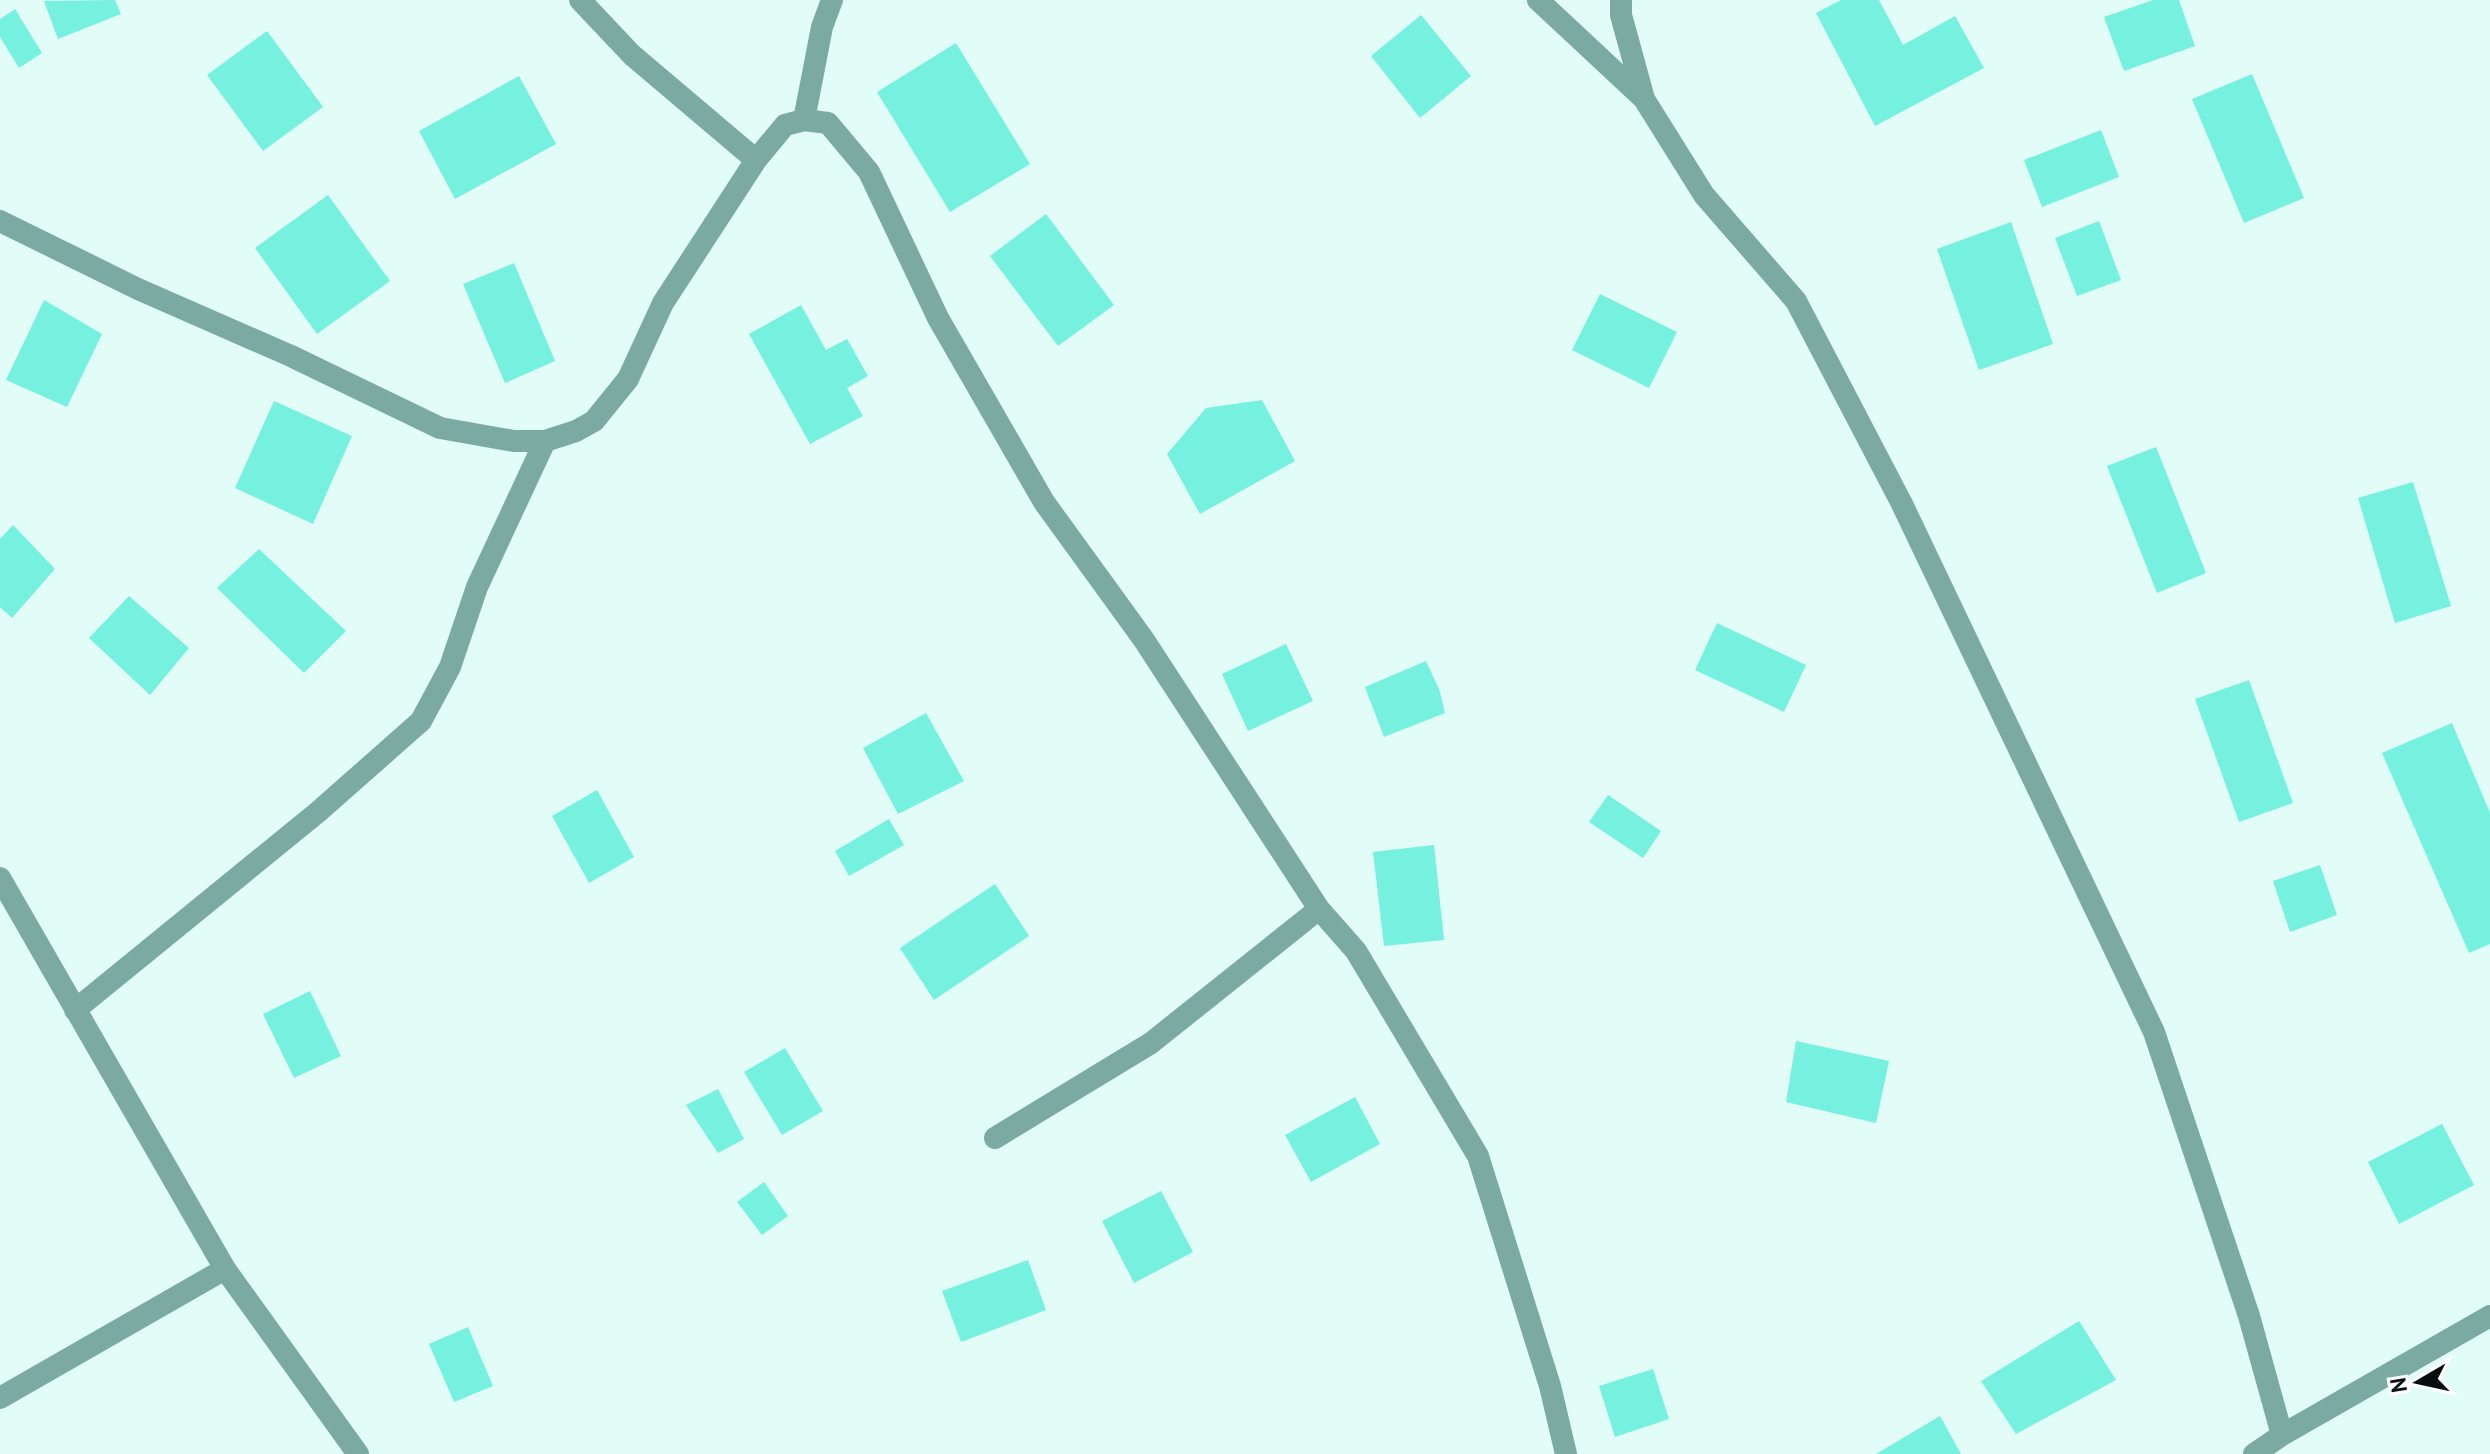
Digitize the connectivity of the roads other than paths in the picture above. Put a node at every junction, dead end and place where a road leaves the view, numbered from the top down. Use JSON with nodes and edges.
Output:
{"nodes":[{"id":1,"x":580,"y":0,"type":"edge"},
{"id":2,"x":832,"y":0,"type":"edge"},
{"id":3,"x":1538,"y":0,"type":"edge"},
{"id":4,"x":1621,"y":0,"type":"edge"},
{"id":5,"x":1644,"y":99,"type":"junction"},
{"id":6,"x":804,"y":120,"type":"junction"},
{"id":7,"x":756,"y":160,"type":"junction"},
{"id":8,"x":0,"y":221,"type":"edge"},
{"id":9,"x":545,"y":441,"type":"junction"},
{"id":10,"x":0,"y":878,"type":"edge"},
{"id":11,"x":1319,"y":909,"type":"junction"},
{"id":12,"x":75,"y":1010,"type":"junction"},
{"id":13,"x":995,"y":1138,"type":"dead end"},
{"id":14,"x":225,"y":1269,"type":"junction"},
{"id":15,"x":2490,"y":1316,"type":"edge"},
{"id":16,"x":0,"y":1398,"type":"edge"},
{"id":17,"x":2282,"y":1435,"type":"junction"},
{"id":18,"x":358,"y":1454,"type":"edge"},
{"id":19,"x":1566,"y":1454,"type":"edge"},
{"id":20,"x":2254,"y":1454,"type":"edge"}],
"edges":[{"from":1,"to":7,"type":"street"},
{"from":2,"to":6,"type":"street"},
{"from":3,"to":5,"type":"street"},
{"from":4,"to":5,"type":"street"},
{"from":5,"to":17,"type":"street"},
{"from":6,"to":7,"type":"street"},
{"from":6,"to":11,"type":"street"},
{"from":7,"to":9,"type":"street"},
{"from":8,"to":9,"type":"street"},
{"from":9,"to":12,"type":"street"},
{"from":10,"to":12,"type":"street"},
{"from":11,"to":13,"type":"street"},
{"from":11,"to":19,"type":"street"},
{"from":12,"to":14,"type":"street"},
{"from":14,"to":16,"type":"street"},
{"from":14,"to":18,"type":"street"},
{"from":15,"to":17,"type":"street"},
{"from":17,"to":20,"type":"street"}]}
